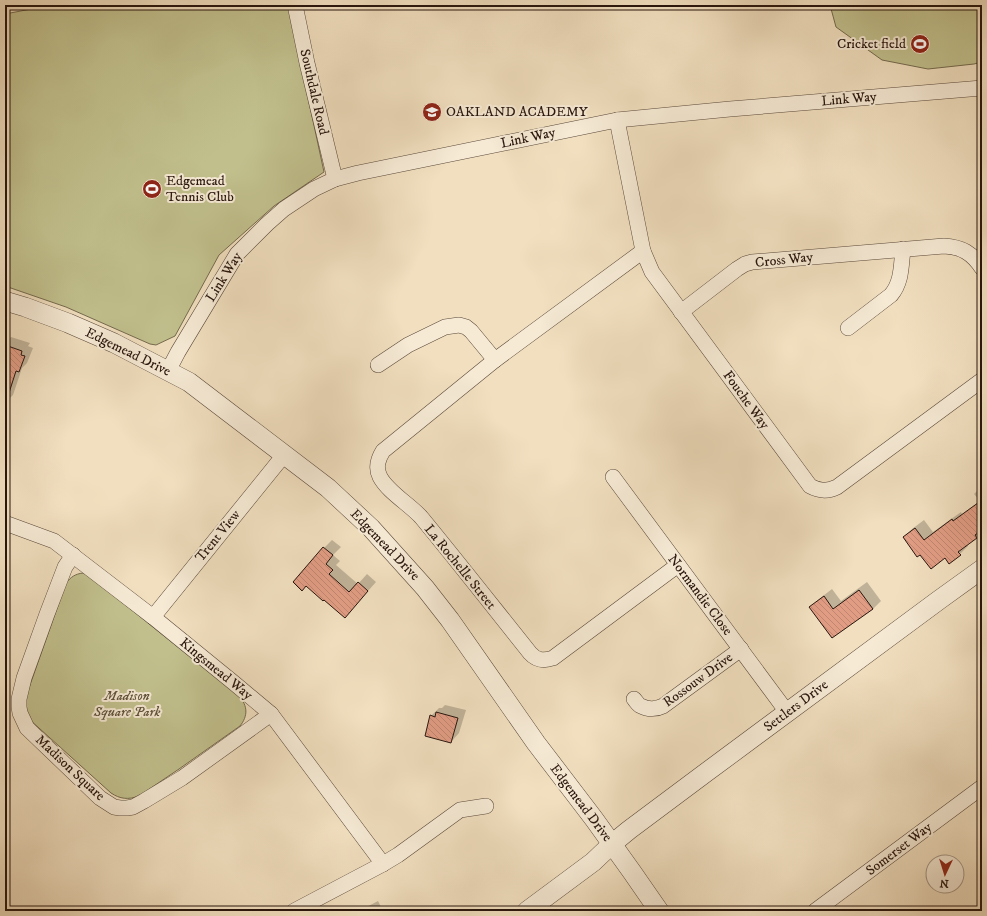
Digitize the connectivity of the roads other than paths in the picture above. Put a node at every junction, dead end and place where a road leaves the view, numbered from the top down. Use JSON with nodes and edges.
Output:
{"nodes":[{"id":1,"x":295,"y":5,"type":"edge"},
{"id":2,"x":982,"y":88,"type":"edge"},
{"id":3,"x":617,"y":120,"type":"junction"},
{"id":4,"x":335,"y":179,"type":"junction"},
{"id":5,"x":903,"y":249,"type":"junction"},
{"id":6,"x":643,"y":251,"type":"junction"},
{"id":7,"x":982,"y":268,"type":"edge"},
{"id":8,"x":5,"y":301,"type":"edge"},
{"id":9,"x":681,"y":312,"type":"junction"},
{"id":10,"x":848,"y":328,"type":"dead end"},
{"id":11,"x":495,"y":360,"type":"junction"},
{"id":12,"x":378,"y":365,"type":"dead end"},
{"id":13,"x":168,"y":371,"type":"junction"},
{"id":14,"x":982,"y":380,"type":"edge"},
{"id":15,"x":284,"y":455,"type":"junction"},
{"id":16,"x":613,"y":477,"type":"dead end"},
{"id":17,"x":5,"y":523,"type":"edge"},
{"id":18,"x":73,"y":555,"type":"junction"},
{"id":19,"x":678,"y":565,"type":"junction"},
{"id":20,"x":982,"y":569,"type":"edge"},
{"id":21,"x":153,"y":617,"type":"junction"},
{"id":22,"x":741,"y":649,"type":"junction"},
{"id":23,"x":634,"y":699,"type":"dead end"},
{"id":24,"x":787,"y":712,"type":"junction"},
{"id":25,"x":271,"y":714,"type":"junction"},
{"id":26,"x":982,"y":787,"type":"edge"},
{"id":27,"x":486,"y":806,"type":"dead end"},
{"id":28,"x":612,"y":844,"type":"junction"},
{"id":29,"x":383,"y":864,"type":"junction"},
{"id":30,"x":294,"y":911,"type":"edge"},
{"id":31,"x":527,"y":911,"type":"edge"},
{"id":32,"x":659,"y":911,"type":"edge"},
{"id":33,"x":815,"y":911,"type":"edge"}],
"edges":[{"from":1,"to":4,"type":"street","name":"Southdale Road"},
{"from":2,"to":3,"type":"street","name":"Link Way"},
{"from":3,"to":4,"type":"street","name":"Link Way"},
{"from":3,"to":6,"type":"street","name":"Fouche Way"},
{"from":4,"to":13,"type":"street","name":"Link Way"},
{"from":5,"to":7,"type":"street","name":"Cross Way"},
{"from":5,"to":9,"type":"street","name":"Cross Way"},
{"from":5,"to":10,"type":"street"},
{"from":6,"to":9,"type":"street","name":"Fouche Way"},
{"from":6,"to":11,"type":"street","name":"La Rochelle Street"},
{"from":8,"to":13,"type":"street","name":"Edgemead Drive"},
{"from":9,"to":14,"type":"street","name":"Fouche Way"},
{"from":11,"to":12,"type":"street"},
{"from":11,"to":19,"type":"street","name":"La Rochelle Street"},
{"from":13,"to":15,"type":"street","name":"Edgemead Drive"},
{"from":15,"to":21,"type":"street","name":"Trent View"},
{"from":15,"to":28,"type":"street","name":"Edgemead Drive"},
{"from":16,"to":19,"type":"street","name":"Normandie Close"},
{"from":17,"to":18,"type":"street","name":"Kingsmead Way"},
{"from":18,"to":21,"type":"street","name":"Kingsmead Way"},
{"from":18,"to":25,"type":"street","name":"Madison Square"},
{"from":19,"to":22,"type":"street","name":"Normandie Close"},
{"from":20,"to":24,"type":"street","name":"Settlers Drive"},
{"from":21,"to":25,"type":"street","name":"Kingsmead Way"},
{"from":22,"to":23,"type":"street","name":"Rossouw Drive"},
{"from":22,"to":24,"type":"street","name":"Normandie Close"},
{"from":24,"to":28,"type":"street","name":"Settlers Drive"},
{"from":25,"to":29,"type":"street","name":"Kingsmead Way"},
{"from":26,"to":33,"type":"street","name":"Somerset Way"},
{"from":27,"to":29,"type":"street"},
{"from":28,"to":31,"type":"street","name":"Settlers Drive"},
{"from":28,"to":32,"type":"street","name":"Edgemead Drive"},
{"from":29,"to":30,"type":"street"}]}
